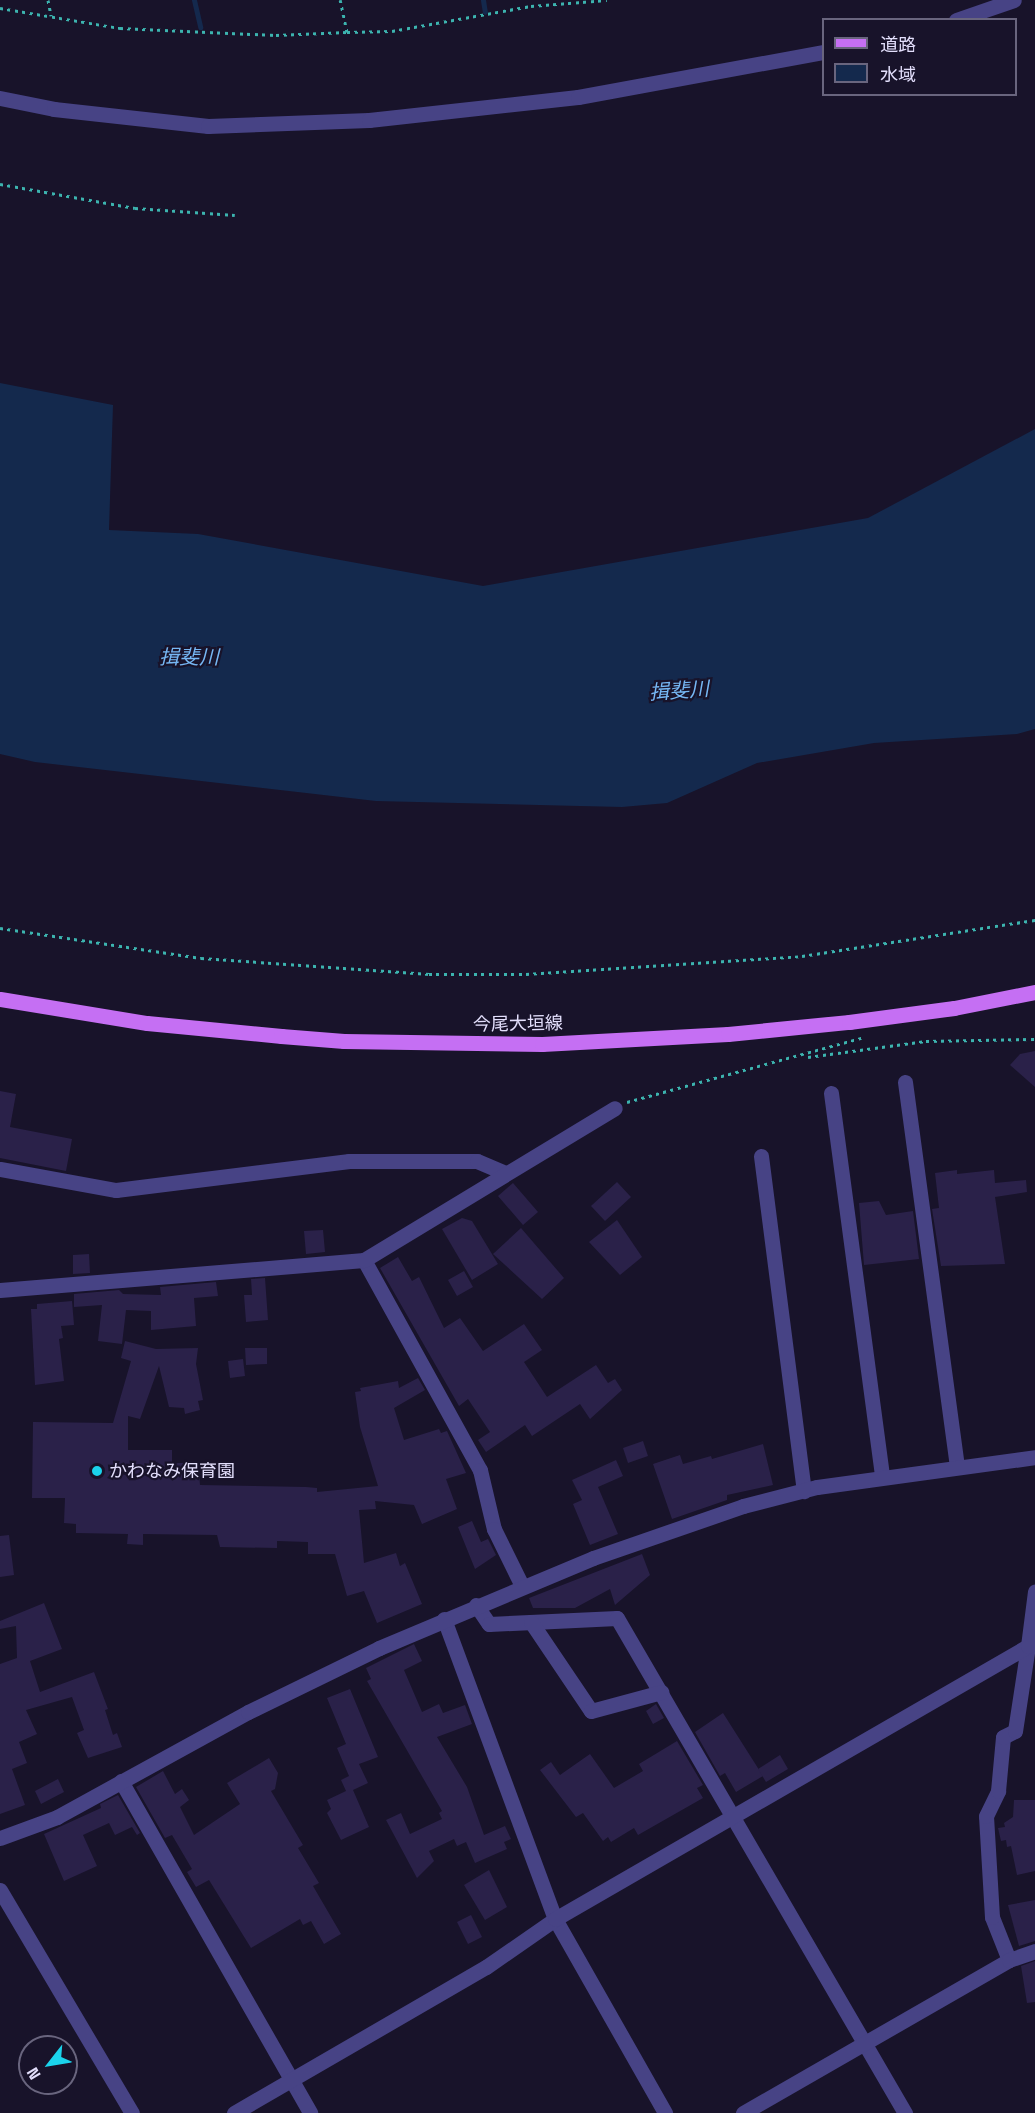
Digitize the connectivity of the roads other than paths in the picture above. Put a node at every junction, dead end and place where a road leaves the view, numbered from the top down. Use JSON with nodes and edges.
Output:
{"nodes":[{"id":1,"x":1014,"y":0,"type":"edge"},
{"id":2,"x":962,"y":18,"type":"edge"},
{"id":3,"x":822,"y":52,"type":"edge"},
{"id":4,"x":0,"y":98,"type":"edge"},
{"id":5,"x":1035,"y":992,"type":"edge"},
{"id":6,"x":0,"y":999,"type":"edge"},
{"id":7,"x":904,"y":1082,"type":"dead end"},
{"id":8,"x":831,"y":1093,"type":"dead end"},
{"id":9,"x":615,"y":1108,"type":"road end"},
{"id":10,"x":760,"y":1156,"type":"dead end"},
{"id":11,"x":0,"y":1169,"type":"edge"},
{"id":12,"x":505,"y":1173,"type":"junction"},
{"id":13,"x":364,"y":1260,"type":"junction"},
{"id":14,"x":0,"y":1290,"type":"edge"},
{"id":15,"x":1035,"y":1457,"type":"edge"},
{"id":16,"x":957,"y":1466,"type":"junction"},
{"id":17,"x":882,"y":1476,"type":"junction"},
{"id":18,"x":804,"y":1491,"type":"junction"},
{"id":19,"x":522,"y":1586,"type":"junction"},
{"id":20,"x":1035,"y":1591,"type":"edge"},
{"id":21,"x":476,"y":1605,"type":"junction"},
{"id":22,"x":444,"y":1619,"type":"junction"},
{"id":23,"x":531,"y":1622,"type":"junction"},
{"id":24,"x":1032,"y":1646,"type":"edge"},
{"id":25,"x":662,"y":1692,"type":"junction"},
{"id":26,"x":121,"y":1781,"type":"junction"},
{"id":27,"x":733,"y":1816,"type":"junction"},
{"id":28,"x":0,"y":1838,"type":"edge"},
{"id":29,"x":0,"y":1890,"type":"edge"},
{"id":30,"x":555,"y":1920,"type":"junction"},
{"id":31,"x":1035,"y":1951,"type":"edge"},
{"id":32,"x":1009,"y":1960,"type":"junction"},
{"id":33,"x":865,"y":2043,"type":"junction"},
{"id":34,"x":292,"y":2081,"type":"junction"},
{"id":35,"x":132,"y":2113,"type":"edge"},
{"id":36,"x":234,"y":2113,"type":"edge"},
{"id":37,"x":310,"y":2113,"type":"edge"},
{"id":38,"x":665,"y":2113,"type":"edge"},
{"id":39,"x":743,"y":2113,"type":"edge"},
{"id":40,"x":905,"y":2113,"type":"edge"}],
"edges":[{"from":1,"to":2,"type":"street"},
{"from":3,"to":4,"type":"street"},
{"from":5,"to":6,"type":"main road","name":"今尾大垣線"},
{"from":7,"to":16,"type":"street"},
{"from":8,"to":17,"type":"street"},
{"from":9,"to":12,"type":"street"},
{"from":10,"to":18,"type":"street"},
{"from":11,"to":12,"type":"street"},
{"from":12,"to":13,"type":"street"},
{"from":13,"to":14,"type":"street"},
{"from":13,"to":19,"type":"street"},
{"from":15,"to":16,"type":"street"},
{"from":16,"to":17,"type":"street"},
{"from":17,"to":18,"type":"street"},
{"from":18,"to":19,"type":"street"},
{"from":19,"to":21,"type":"street"},
{"from":20,"to":24,"type":"street"},
{"from":21,"to":22,"type":"street"},
{"from":21,"to":23,"type":"street"},
{"from":22,"to":26,"type":"street"},
{"from":22,"to":30,"type":"street"},
{"from":23,"to":25,"type":"street"},
{"from":23,"to":25,"type":"street"},
{"from":24,"to":27,"type":"street"},
{"from":24,"to":32,"type":"street"},
{"from":25,"to":27,"type":"street"},
{"from":26,"to":28,"type":"street"},
{"from":26,"to":34,"type":"street"},
{"from":27,"to":30,"type":"street"},
{"from":27,"to":33,"type":"street"},
{"from":29,"to":35,"type":"street"},
{"from":30,"to":34,"type":"street"},
{"from":30,"to":38,"type":"street"},
{"from":31,"to":32,"type":"street"},
{"from":32,"to":33,"type":"street"},
{"from":33,"to":39,"type":"street"},
{"from":33,"to":40,"type":"street"},
{"from":34,"to":36,"type":"street"},
{"from":34,"to":37,"type":"street"}]}
